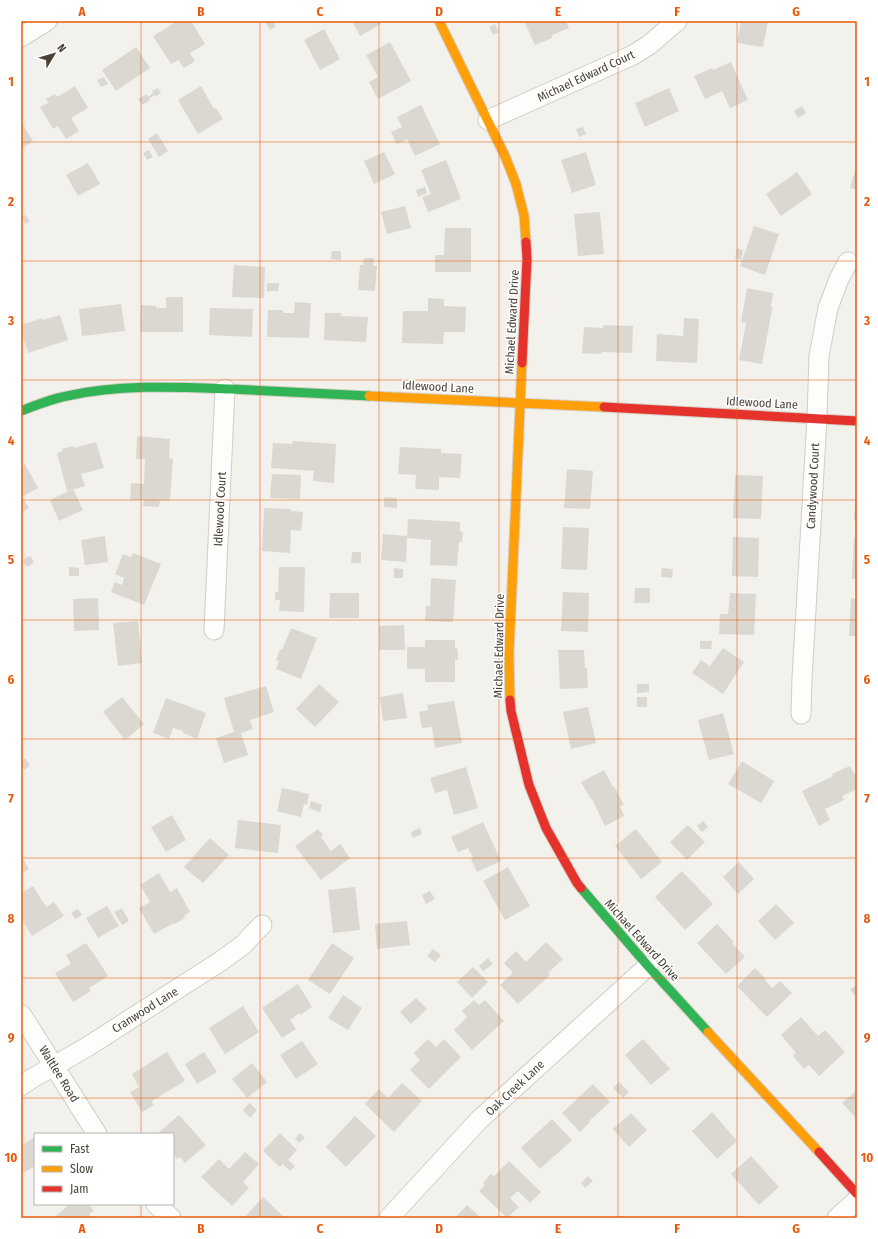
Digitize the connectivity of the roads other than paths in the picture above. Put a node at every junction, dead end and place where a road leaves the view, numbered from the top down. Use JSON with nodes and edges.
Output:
{"nodes":[{"id":1,"x":47,"y":21,"type":"edge"},
{"id":2,"x":439,"y":21,"type":"edge"},
{"id":3,"x":677,"y":21,"type":"edge"},
{"id":4,"x":21,"y":37,"type":"edge"},
{"id":5,"x":488,"y":120,"type":"junction"},
{"id":6,"x":848,"y":262,"type":"dead end"},
{"id":7,"x":225,"y":389,"type":"junction"},
{"id":8,"x":520,"y":403,"type":"junction"},
{"id":9,"x":21,"y":411,"type":"edge"},
{"id":10,"x":817,"y":418,"type":"junction"},
{"id":11,"x":857,"y":421,"type":"edge"},
{"id":12,"x":214,"y":630,"type":"dead end"},
{"id":13,"x":801,"y":714,"type":"dead end"},
{"id":14,"x":262,"y":925,"type":"dead end"},
{"id":15,"x":648,"y":966,"type":"junction"},
{"id":16,"x":21,"y":1014,"type":"edge"},
{"id":17,"x":53,"y":1066,"type":"junction"},
{"id":18,"x":21,"y":1086,"type":"edge"},
{"id":19,"x":96,"y":1133,"type":"edge"},
{"id":20,"x":857,"y":1194,"type":"edge"},
{"id":21,"x":857,"y":1200,"type":"edge"},
{"id":22,"x":157,"y":1205,"type":"edge"},
{"id":23,"x":171,"y":1218,"type":"edge"},
{"id":24,"x":389,"y":1218,"type":"edge"},
{"id":25,"x":837,"y":1218,"type":"edge"}],
"edges":[{"from":1,"to":4,"type":"street"},
{"from":2,"to":5,"type":"street","name":"Michael Edward Drive"},
{"from":3,"to":5,"type":"street","name":"Michael Edward Court"},
{"from":5,"to":8,"type":"street","name":"Michael Edward Drive"},
{"from":6,"to":10,"type":"street","name":"Candywood Court"},
{"from":7,"to":8,"type":"street","name":"Idlewood Lane"},
{"from":7,"to":9,"type":"street","name":"Idlewood Lane"},
{"from":7,"to":12,"type":"street","name":"Idlewood Court"},
{"from":8,"to":10,"type":"street","name":"Idlewood Lane"},
{"from":8,"to":15,"type":"street","name":"Michael Edward Drive"},
{"from":10,"to":11,"type":"street","name":"Idlewood Lane"},
{"from":10,"to":13,"type":"street","name":"Candywood Court"},
{"from":14,"to":17,"type":"street","name":"Cranwood Lane"},
{"from":15,"to":20,"type":"street","name":"Michael Edward Drive"},
{"from":15,"to":24,"type":"street","name":"Oak Creek Lane"},
{"from":16,"to":17,"type":"street","name":"Waltlee Road"},
{"from":17,"to":18,"type":"street","name":"Cranwood Lane"},
{"from":17,"to":19,"type":"street","name":"Waltlee Road"},
{"from":21,"to":25,"type":"street"},
{"from":22,"to":23,"type":"street"}]}
